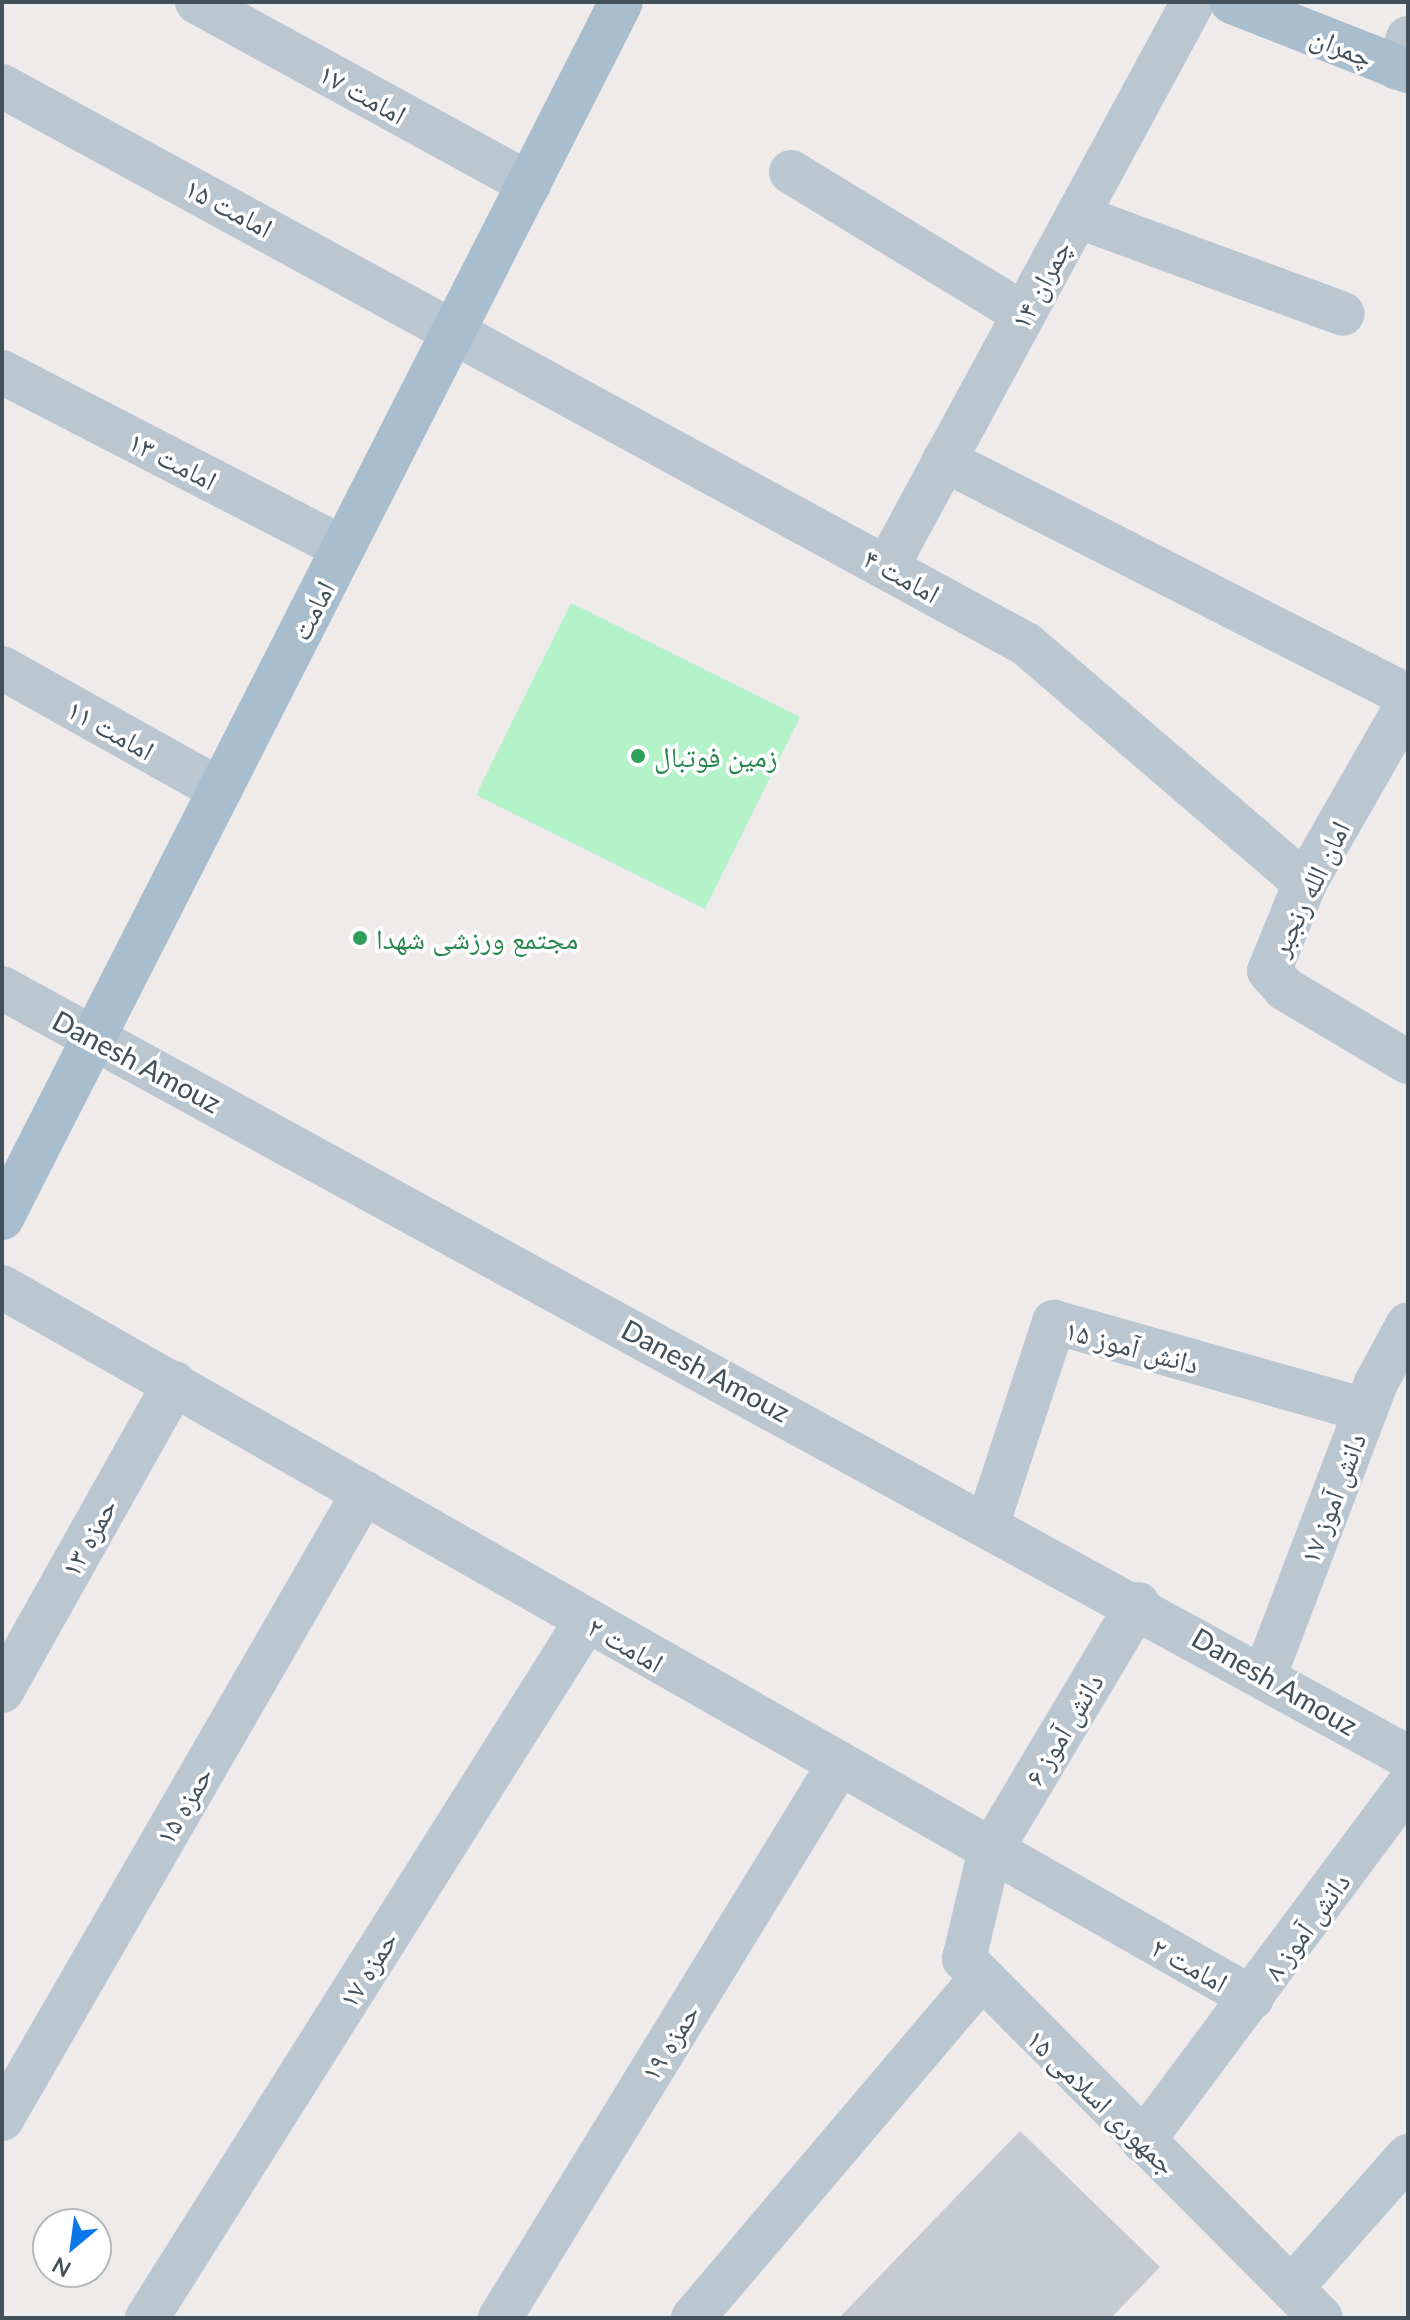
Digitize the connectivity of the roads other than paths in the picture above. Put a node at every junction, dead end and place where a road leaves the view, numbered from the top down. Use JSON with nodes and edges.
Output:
{"nodes":[{"id":1,"x":197,"y":2,"type":"edge"},
{"id":2,"x":621,"y":2,"type":"edge"},
{"id":3,"x":1193,"y":2,"type":"edge"},
{"id":4,"x":1232,"y":2,"type":"edge"},
{"id":5,"x":1404,"y":59,"type":"edge"},
{"id":6,"x":2,"y":86,"type":"edge"},
{"id":7,"x":791,"y":172,"type":"dead end"},
{"id":8,"x":529,"y":184,"type":"junction"},
{"id":9,"x":1077,"y":216,"type":"junction"},
{"id":10,"x":1024,"y":314,"type":"junction"},
{"id":11,"x":1343,"y":314,"type":"dead end"},
{"id":12,"x":456,"y":327,"type":"junction"},
{"id":13,"x":2,"y":372,"type":"edge"},
{"id":14,"x":944,"y":460,"type":"junction"},
{"id":15,"x":343,"y":548,"type":"junction"},
{"id":16,"x":887,"y":567,"type":"junction"},
{"id":17,"x":2,"y":668,"type":"edge"},
{"id":18,"x":1408,"y":696,"type":"edge"},
{"id":19,"x":1408,"y":703,"type":"edge"},
{"id":20,"x":220,"y":790,"type":"junction"},
{"id":21,"x":1305,"y":883,"type":"junction"},
{"id":22,"x":2,"y":988,"type":"edge"},
{"id":23,"x":94,"y":1038,"type":"junction"},
{"id":24,"x":1408,"y":1062,"type":"edge"},
{"id":25,"x":2,"y":1218,"type":"edge"},
{"id":26,"x":2,"y":1287,"type":"edge"},
{"id":27,"x":1408,"y":1324,"type":"edge"},
{"id":28,"x":175,"y":1383,"type":"junction"},
{"id":29,"x":1383,"y":1399,"type":"edge"},
{"id":30,"x":364,"y":1492,"type":"junction"},
{"id":31,"x":988,"y":1523,"type":"junction"},
{"id":32,"x":1138,"y":1604,"type":"junction"},
{"id":33,"x":586,"y":1621,"type":"junction"},
{"id":34,"x":1265,"y":1675,"type":"junction"},
{"id":35,"x":2,"y":1691,"type":"edge"},
{"id":36,"x":1408,"y":1757,"type":"edge"},
{"id":37,"x":838,"y":1766,"type":"junction"},
{"id":38,"x":1408,"y":1786,"type":"edge"},
{"id":39,"x":989,"y":1854,"type":"junction"},
{"id":40,"x":979,"y":1981,"type":"junction"},
{"id":41,"x":1252,"y":1998,"type":"junction"},
{"id":42,"x":2,"y":2119,"type":"edge"},
{"id":43,"x":1143,"y":2141,"type":"junction"},
{"id":44,"x":1408,"y":2156,"type":"edge"},
{"id":45,"x":1293,"y":2286,"type":"junction"},
{"id":46,"x":147,"y":2318,"type":"edge"},
{"id":47,"x":500,"y":2318,"type":"edge"},
{"id":48,"x":693,"y":2318,"type":"edge"},
{"id":49,"x":1321,"y":2318,"type":"edge"}],
"edges":[{"from":1,"to":8,"type":"street","name":"امامت ۱۷"},
{"from":2,"to":8,"type":"main road","name":"امامت"},
{"from":3,"to":9,"type":"street","name":"چمران ۱۴"},
{"from":4,"to":5,"type":"main road","name":"چمران"},
{"from":6,"to":12,"type":"street","name":"امامت ۱۵"},
{"from":7,"to":10,"type":"street"},
{"from":8,"to":12,"type":"main road","name":"امامت"},
{"from":9,"to":10,"type":"street","name":"چمران ۱۴"},
{"from":9,"to":11,"type":"street"},
{"from":10,"to":14,"type":"street","name":"چمران ۱۴"},
{"from":12,"to":15,"type":"main road","name":"امامت"},
{"from":12,"to":16,"type":"street","name":"امامت ۴"},
{"from":13,"to":15,"type":"street","name":"امامت ۱۳"},
{"from":14,"to":16,"type":"street","name":"چمران ۱۴"},
{"from":14,"to":18,"type":"street"},
{"from":15,"to":20,"type":"main road","name":"امامت"},
{"from":16,"to":21,"type":"street","name":"امامت ۴"},
{"from":17,"to":20,"type":"street","name":"امامت ۱۱"},
{"from":19,"to":21,"type":"street","name":"امان الله رنجبر"},
{"from":20,"to":23,"type":"main road","name":"امامت"},
{"from":21,"to":24,"type":"street","name":"امان الله رنجبر"},
{"from":22,"to":23,"type":"street","name":"Danesh Amouz"},
{"from":23,"to":25,"type":"main road","name":"امامت"},
{"from":23,"to":31,"type":"street","name":"Danesh Amouz"},
{"from":26,"to":28,"type":"street","name":"امامت ۲"},
{"from":27,"to":29,"type":"street","name":"دانش آموز ۱۷"},
{"from":28,"to":30,"type":"street","name":"امامت ۲"},
{"from":28,"to":35,"type":"street","name":"حمزه ۱۳"},
{"from":29,"to":31,"type":"street","name":"دانش آموز ۱۵"},
{"from":29,"to":34,"type":"street","name":"دانش آموز ۱۷"},
{"from":30,"to":33,"type":"street","name":"امامت ۲"},
{"from":30,"to":42,"type":"street","name":"حمزه ۱۵"},
{"from":31,"to":32,"type":"street","name":"Danesh Amouz"},
{"from":32,"to":34,"type":"street","name":"Danesh Amouz"},
{"from":32,"to":39,"type":"street","name":"دانش آموز ۶"},
{"from":33,"to":37,"type":"street","name":"امامت ۲"},
{"from":33,"to":46,"type":"street","name":"حمزه ۱۷"},
{"from":34,"to":36,"type":"street","name":"Danesh Amouz"},
{"from":37,"to":39,"type":"street","name":"امامت ۲"},
{"from":37,"to":47,"type":"street","name":"حمزه ۱۹"},
{"from":38,"to":41,"type":"street","name":"دانش آموز ۸"},
{"from":39,"to":40,"type":"street","name":"جمهوری اسلامی ۱۵"},
{"from":39,"to":41,"type":"street","name":"امامت ۲"},
{"from":40,"to":43,"type":"street","name":"جمهوری اسلامی ۱۵"},
{"from":40,"to":48,"type":"street"},
{"from":41,"to":43,"type":"street","name":"دانش آموز ۸"},
{"from":43,"to":45,"type":"street","name":"جمهوری اسلامی ۱۵"},
{"from":44,"to":45,"type":"street"},
{"from":45,"to":49,"type":"street","name":"جمهوری اسلامی ۱۵"}]}
